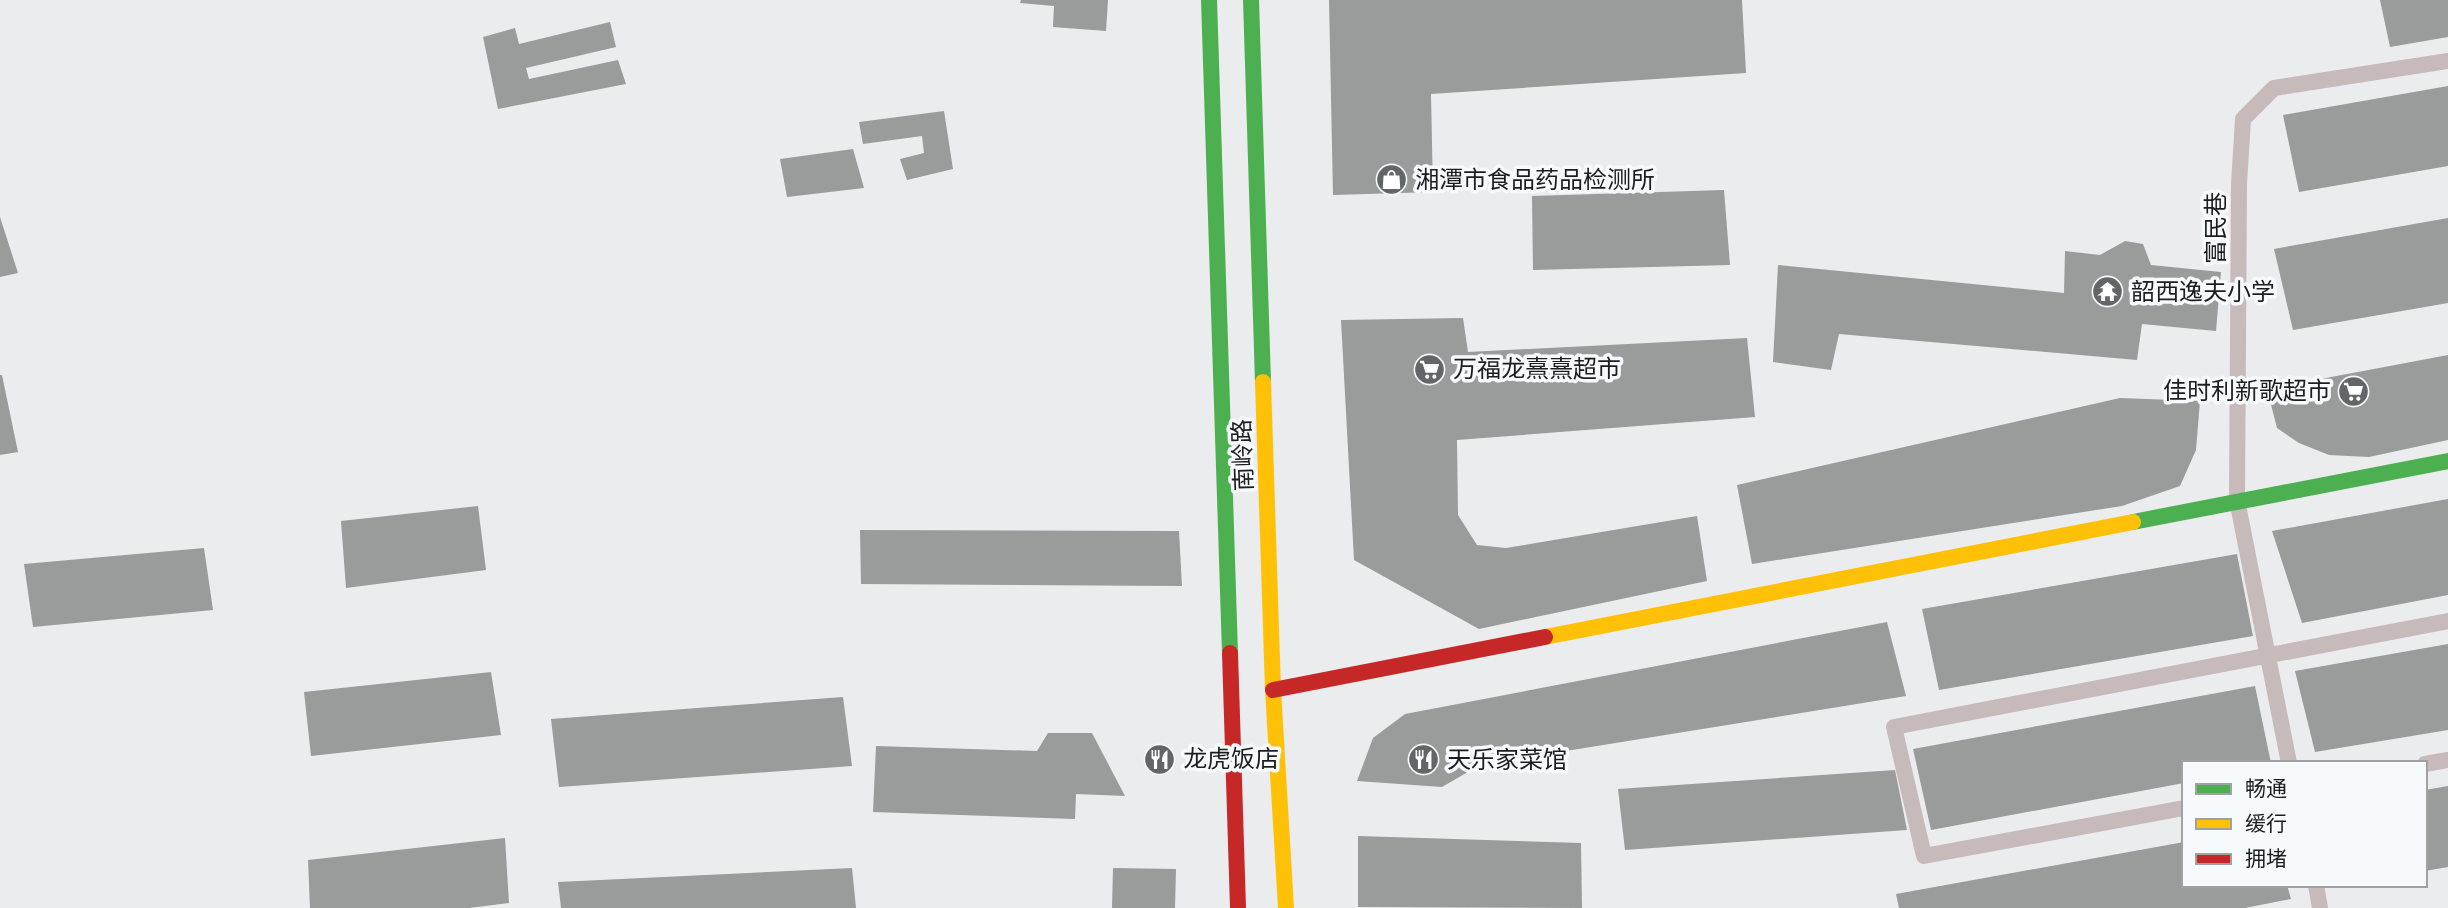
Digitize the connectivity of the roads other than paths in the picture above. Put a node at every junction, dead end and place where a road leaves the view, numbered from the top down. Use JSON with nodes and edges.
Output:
{"nodes":[{"id":1,"x":1209,"y":0,"type":"edge"},
{"id":2,"x":1251,"y":0,"type":"edge"},
{"id":3,"x":2448,"y":61,"type":"edge"},
{"id":4,"x":2448,"y":461,"type":"edge"},
{"id":5,"x":2237,"y":500,"type":"junction"},
{"id":6,"x":2448,"y":621,"type":"edge"},
{"id":7,"x":2267,"y":655,"type":"junction"},
{"id":8,"x":1273,"y":690,"type":"junction"},
{"id":9,"x":2448,"y":760,"type":"edge"},
{"id":10,"x":2289,"y":761,"type":"edge"},
{"id":11,"x":2427,"y":764,"type":"edge"},
{"id":12,"x":2182,"y":807,"type":"edge"},
{"id":13,"x":2316,"y":887,"type":"edge"},
{"id":14,"x":1238,"y":908,"type":"edge"},
{"id":15,"x":1286,"y":908,"type":"edge"},
{"id":16,"x":2320,"y":908,"type":"edge"}],
"edges":[{"from":1,"to":14,"type":"street","name":"南岭路"},
{"from":2,"to":8,"type":"street","name":"南岭路"},
{"from":3,"to":5,"type":"lane","name":"富民巷"},
{"from":4,"to":5,"type":"street"},
{"from":5,"to":7,"type":"lane","name":"富民巷"},
{"from":5,"to":8,"type":"street"},
{"from":6,"to":7,"type":"lane"},
{"from":7,"to":10,"type":"lane","name":"富民巷"},
{"from":7,"to":12,"type":"lane"},
{"from":8,"to":15,"type":"street","name":"南岭路"},
{"from":9,"to":11,"type":"lane"},
{"from":13,"to":16,"type":"lane"}]}
